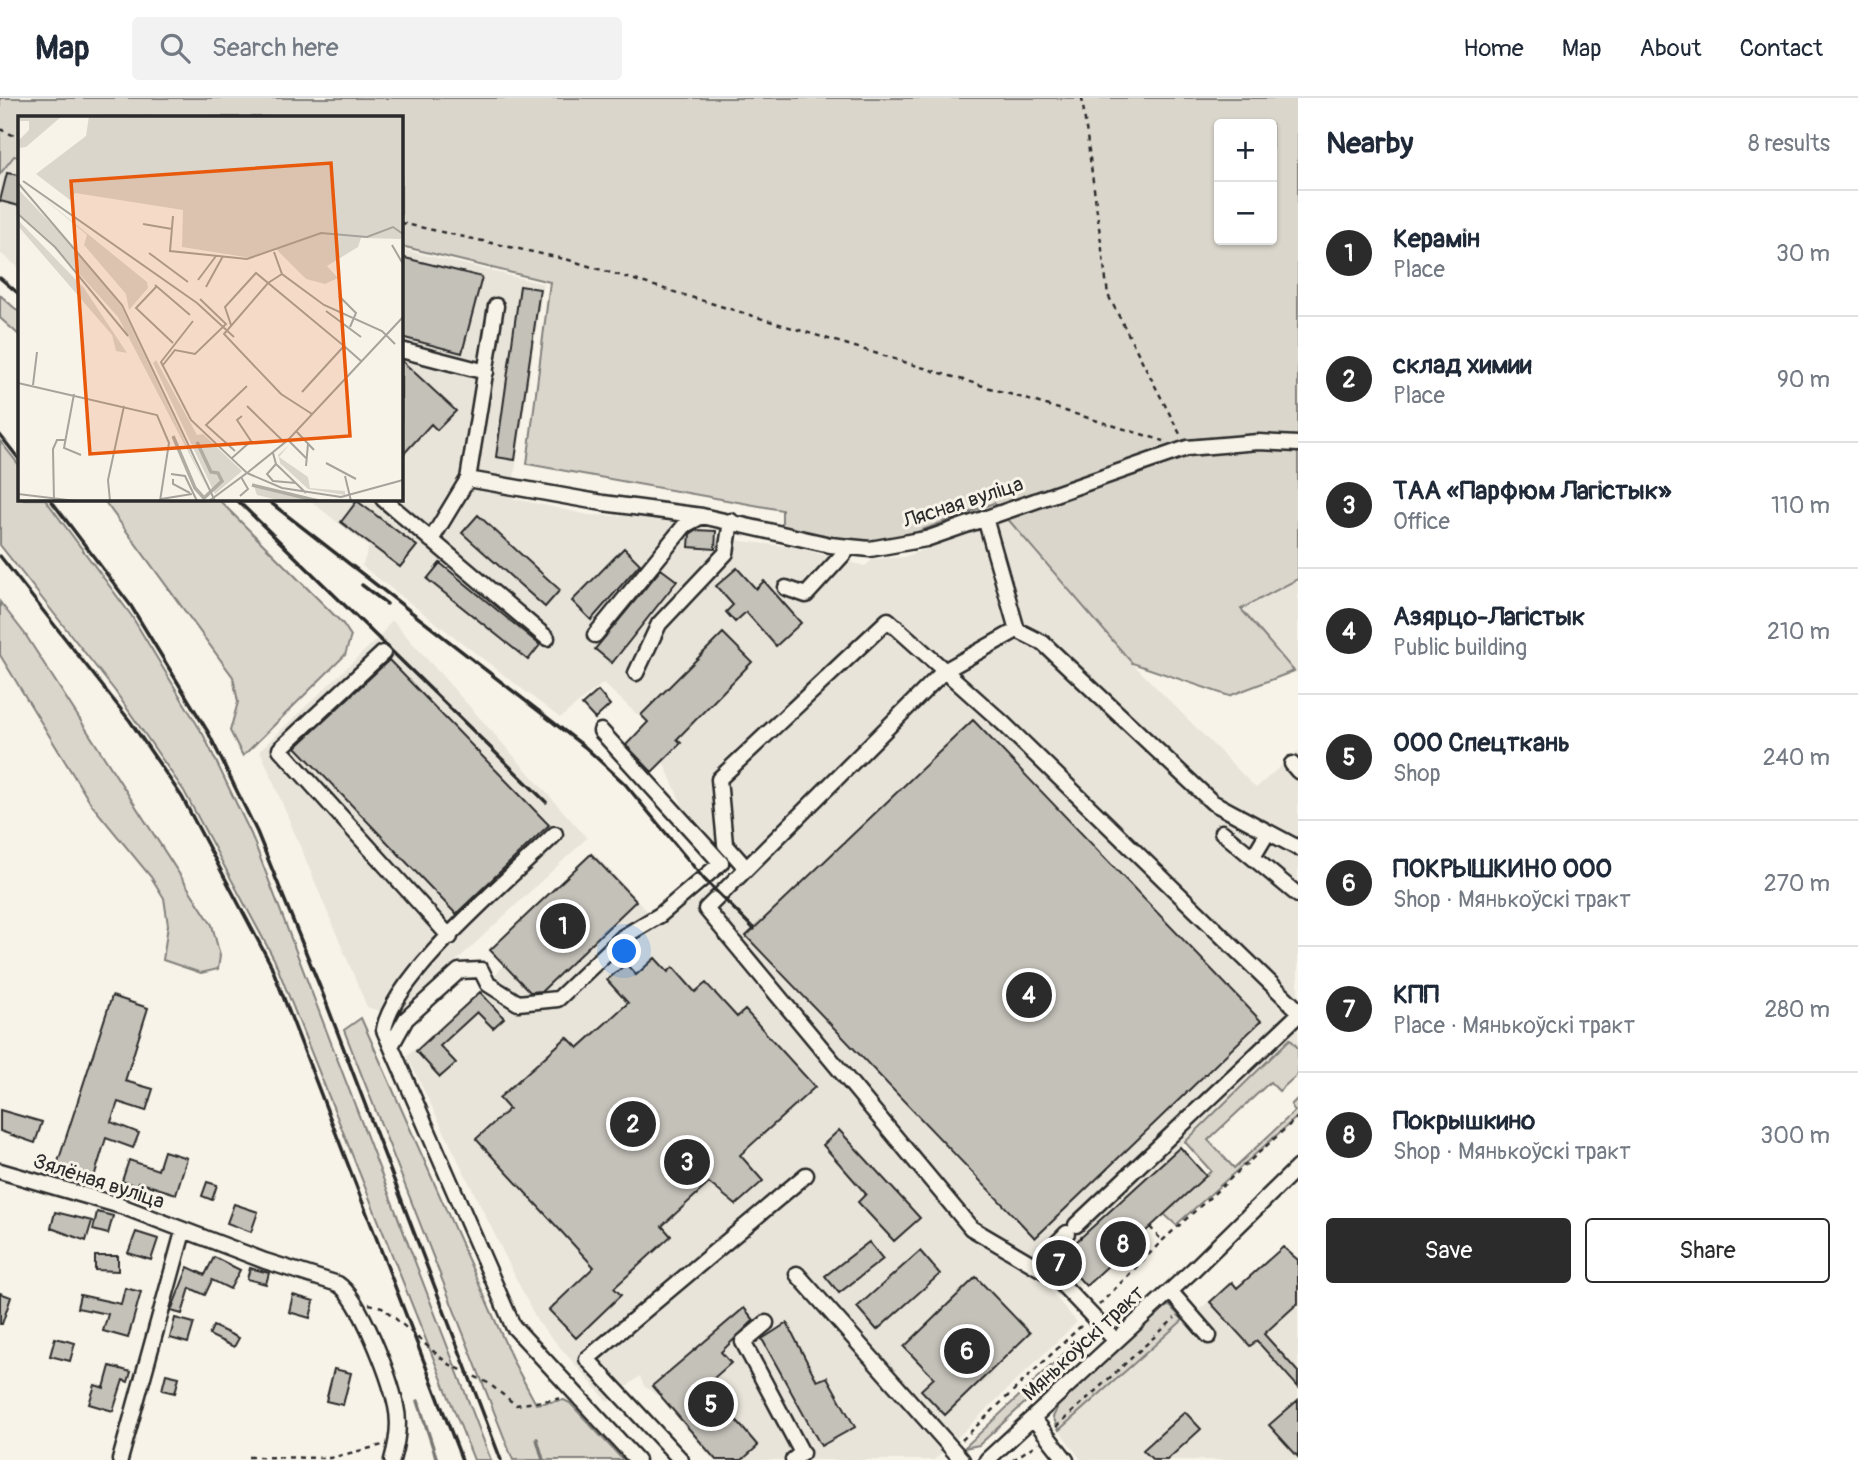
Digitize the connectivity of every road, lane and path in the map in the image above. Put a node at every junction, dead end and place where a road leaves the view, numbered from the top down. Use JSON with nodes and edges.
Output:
{"nodes":[{"id":1,"x":1082,"y":98,"type":"edge"},
{"id":2,"x":0,"y":129,"type":"edge"},
{"id":3,"x":18,"y":138,"type":"edge"},
{"id":4,"x":402,"y":223,"type":"edge"},
{"id":5,"x":496,"y":306,"type":"dead end"},
{"id":6,"x":402,"y":350,"type":"edge"},
{"id":7,"x":486,"y":372,"type":"junction"},
{"id":8,"x":1298,"y":444,"type":"edge"},
{"id":9,"x":1187,"y":448,"type":"junction"},
{"id":10,"x":468,"y":479,"type":"junction"},
{"id":11,"x":384,"y":500,"type":"edge"},
{"id":12,"x":702,"y":516,"type":"junction"},
{"id":13,"x":985,"y":518,"type":"junction"},
{"id":14,"x":731,"y":521,"type":"junction"},
{"id":15,"x":431,"y":540,"type":"junction"},
{"id":16,"x":849,"y":548,"type":"junction"},
{"id":17,"x":786,"y":588,"type":"dead end"},
{"id":18,"x":1017,"y":630,"type":"junction"},
{"id":19,"x":595,"y":635,"type":"dead end"},
{"id":20,"x":548,"y":638,"type":"dead end"},
{"id":21,"x":383,"y":653,"type":"dead end"},
{"id":22,"x":944,"y":671,"type":"junction"},
{"id":23,"x":636,"y":673,"type":"dead end"},
{"id":24,"x":601,"y":731,"type":"dead end"},
{"id":25,"x":1222,"y":832,"type":"dead end"},
{"id":26,"x":1268,"y":832,"type":"junction"},
{"id":27,"x":555,"y":834,"type":"dead end"},
{"id":28,"x":1298,"y":848,"type":"edge"},
{"id":29,"x":1253,"y":857,"type":"junction"},
{"id":30,"x":746,"y":868,"type":"junction"},
{"id":31,"x":1298,"y":895,"type":"edge"},
{"id":32,"x":450,"y":937,"type":"junction"},
{"id":33,"x":1298,"y":1013,"type":"edge"},
{"id":34,"x":392,"y":1044,"type":"junction"},
{"id":35,"x":1298,"y":1117,"type":"edge"},
{"id":36,"x":1298,"y":1167,"type":"edge"},
{"id":37,"x":0,"y":1171,"type":"edge"},
{"id":38,"x":806,"y":1175,"type":"dead end"},
{"id":39,"x":1233,"y":1177,"type":"dead end"},
{"id":40,"x":1150,"y":1227,"type":"dead end"},
{"id":41,"x":183,"y":1232,"type":"junction"},
{"id":42,"x":1162,"y":1241,"type":"dead end"},
{"id":43,"x":1035,"y":1265,"type":"junction"},
{"id":44,"x":797,"y":1274,"type":"dead end"},
{"id":45,"x":1170,"y":1291,"type":"junction"},
{"id":46,"x":356,"y":1301,"type":"junction"},
{"id":47,"x":1186,"y":1309,"type":"junction"},
{"id":48,"x":766,"y":1323,"type":"dead end"},
{"id":49,"x":1209,"y":1336,"type":"dead end"},
{"id":50,"x":1116,"y":1341,"type":"junction"},
{"id":51,"x":577,"y":1396,"type":"junction"},
{"id":52,"x":1033,"y":1418,"type":"junction"},
{"id":53,"x":1047,"y":1436,"type":"junction"},
{"id":54,"x":396,"y":1440,"type":"junction"},
{"id":55,"x":248,"y":1457,"type":"dead end"},
{"id":56,"x":120,"y":1460,"type":"edge"},
{"id":57,"x":393,"y":1460,"type":"edge"},
{"id":58,"x":637,"y":1460,"type":"edge"},
{"id":59,"x":681,"y":1460,"type":"edge"},
{"id":60,"x":793,"y":1460,"type":"edge"},
{"id":61,"x":962,"y":1460,"type":"edge"},
{"id":62,"x":988,"y":1460,"type":"edge"},
{"id":63,"x":1013,"y":1460,"type":"edge"},
{"id":64,"x":1066,"y":1460,"type":"edge"}],
"edges":[{"from":1,"to":9,"type":"path"},
{"from":2,"to":3,"type":"path"},
{"from":4,"to":9,"type":"path"},
{"from":5,"to":7,"type":"street"},
{"from":6,"to":7,"type":"street"},
{"from":7,"to":10,"type":"street"},
{"from":8,"to":9,"type":"street","name":"Лясная вуліца"},
{"from":9,"to":13,"type":"street","name":"Лясная вуліца"},
{"from":10,"to":12,"type":"street","name":"Лясная вуліца"},
{"from":10,"to":15,"type":"street"},
{"from":11,"to":15,"type":"street"},
{"from":12,"to":14,"type":"street","name":"Лясная вуліца"},
{"from":12,"to":19,"type":"street"},
{"from":13,"to":16,"type":"street","name":"Лясная вуліца"},
{"from":13,"to":18,"type":"street"},
{"from":14,"to":16,"type":"street","name":"Лясная вуліца"},
{"from":14,"to":23,"type":"street"},
{"from":15,"to":20,"type":"street"},
{"from":16,"to":17,"type":"street"},
{"from":18,"to":22,"type":"street"},
{"from":18,"to":26,"type":"street"},
{"from":21,"to":32,"type":"street"},
{"from":22,"to":30,"type":"street"},
{"from":22,"to":30,"type":"street"},
{"from":22,"to":33,"type":"street"},
{"from":24,"to":34,"type":"street"},
{"from":25,"to":29,"type":"street"},
{"from":26,"to":28,"type":"street"},
{"from":26,"to":29,"type":"street"},
{"from":27,"to":32,"type":"street"},
{"from":29,"to":31,"type":"street"},
{"from":30,"to":43,"type":"street"},
{"from":32,"to":34,"type":"street"},
{"from":33,"to":43,"type":"street"},
{"from":34,"to":51,"type":"street"},
{"from":35,"to":39,"type":"path"},
{"from":36,"to":45,"type":"street","name":"Мянькоўскі тракт"},
{"from":37,"to":41,"type":"street","name":"Зялёная вуліца"},
{"from":38,"to":59,"type":"street"},
{"from":40,"to":42,"type":"path"},
{"from":41,"to":46,"type":"street","name":"Зялёная вуліца"},
{"from":41,"to":56,"type":"street"},
{"from":43,"to":50,"type":"street"},
{"from":44,"to":61,"type":"street"},
{"from":45,"to":47,"type":"street"},
{"from":45,"to":50,"type":"street","name":"Мянькоўскі тракт"},
{"from":46,"to":51,"type":"path"},
{"from":46,"to":54,"type":"street"},
{"from":47,"to":49,"type":"street"},
{"from":47,"to":53,"type":"path"},
{"from":48,"to":60,"type":"street"},
{"from":50,"to":52,"type":"street","name":"Мянькоўскі тракт"},
{"from":51,"to":58,"type":"street"},
{"from":52,"to":53,"type":"street"},
{"from":52,"to":62,"type":"street","name":"Мянькоўскі тракт"},
{"from":53,"to":63,"type":"path"},
{"from":53,"to":64,"type":"street"},
{"from":54,"to":55,"type":"path"},
{"from":54,"to":57,"type":"street"}]}
